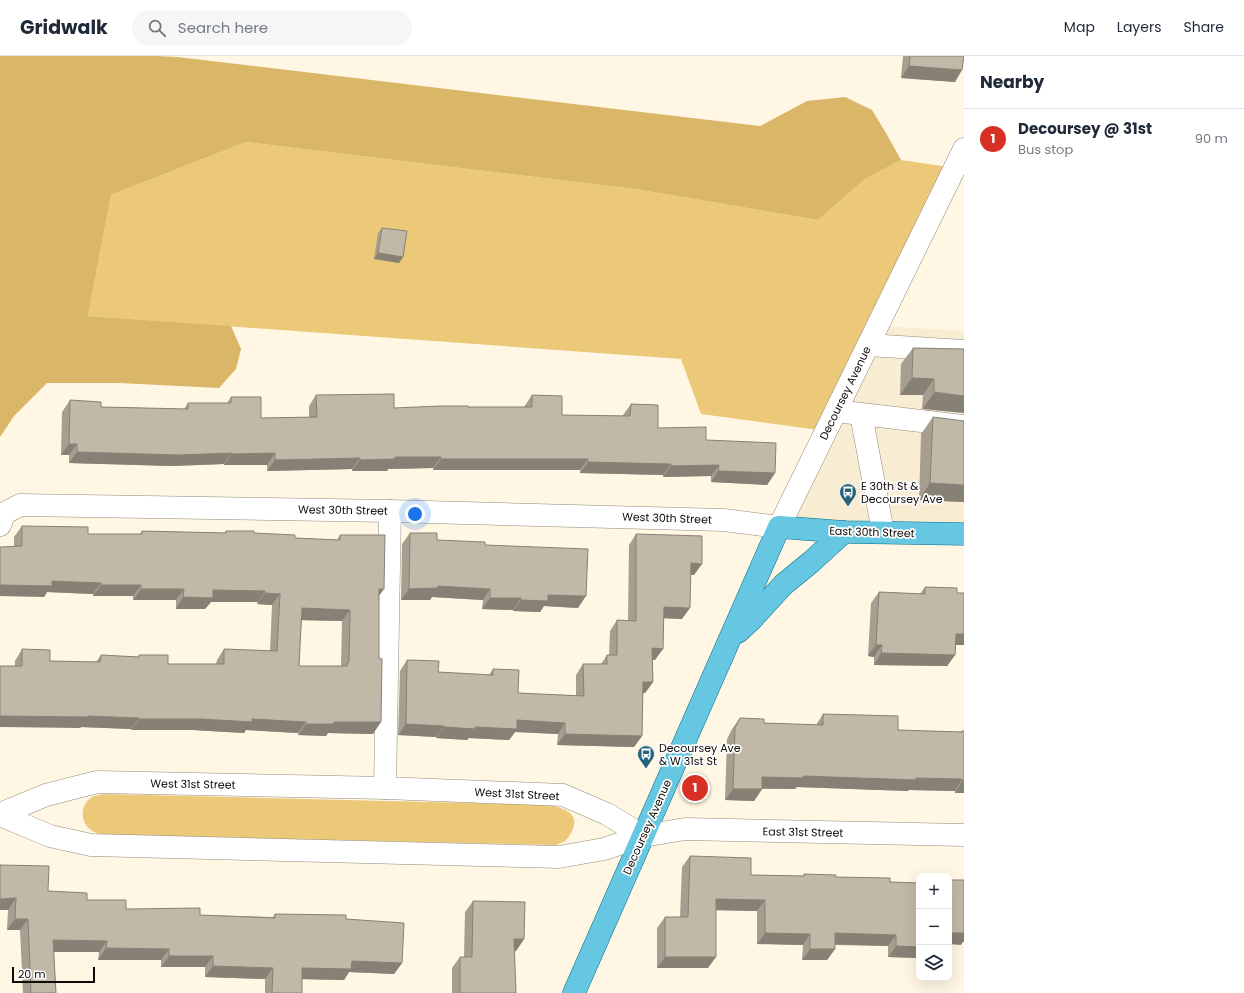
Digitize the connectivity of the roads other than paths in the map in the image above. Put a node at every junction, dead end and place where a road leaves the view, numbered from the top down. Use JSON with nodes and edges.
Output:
{"nodes":[{"id":1,"x":964,"y":149,"type":"edge"},
{"id":2,"x":868,"y":344,"type":"junction"},
{"id":3,"x":964,"y":351,"type":"edge"},
{"id":4,"x":836,"y":411,"type":"junction"},
{"id":5,"x":861,"y":414,"type":"junction"},
{"id":6,"x":964,"y":426,"type":"edge"},
{"id":7,"x":390,"y":511,"type":"junction"},
{"id":8,"x":2,"y":519,"type":"edge"},
{"id":9,"x":779,"y":527,"type":"junction"},
{"id":10,"x":844,"y":532,"type":"junction"},
{"id":11,"x":883,"y":532,"type":"junction"},
{"id":12,"x":964,"y":534,"type":"edge"},
{"id":13,"x":729,"y":640,"type":"junction"},
{"id":14,"x":385,"y":788,"type":"junction"},
{"id":15,"x":0,"y":814,"type":"edge"},
{"id":16,"x":964,"y":835,"type":"edge"},
{"id":17,"x":643,"y":836,"type":"junction"},
{"id":18,"x":574,"y":993,"type":"edge"}],
"edges":[{"from":1,"to":2,"type":"street","name":"Decoursey Avenue"},
{"from":2,"to":3,"type":"street"},
{"from":2,"to":4,"type":"street","name":"Decoursey Avenue"},
{"from":4,"to":5,"type":"street"},
{"from":4,"to":9,"type":"street","name":"Decoursey Avenue"},
{"from":5,"to":6,"type":"street"},
{"from":5,"to":11,"type":"street"},
{"from":7,"to":8,"type":"street","name":"West 30th Street"},
{"from":7,"to":9,"type":"street","name":"West 30th Street"},
{"from":7,"to":14,"type":"street"},
{"from":9,"to":10,"type":"main road","name":"East 30th Street"},
{"from":9,"to":13,"type":"main road","name":"Decoursey Avenue"},
{"from":10,"to":11,"type":"main road","name":"East 30th Street"},
{"from":10,"to":13,"type":"main road","name":"Decoursey Avenue"},
{"from":11,"to":12,"type":"main road","name":"East 30th Street"},
{"from":13,"to":17,"type":"main road","name":"Decoursey Avenue"},
{"from":14,"to":15,"type":"street","name":"West 31st Street"},
{"from":14,"to":17,"type":"street","name":"West 31st Street"},
{"from":15,"to":17,"type":"street","name":"West 31st Street"},
{"from":16,"to":17,"type":"street","name":"East 31st Street"},
{"from":17,"to":18,"type":"main road","name":"Decoursey Avenue"}]}
